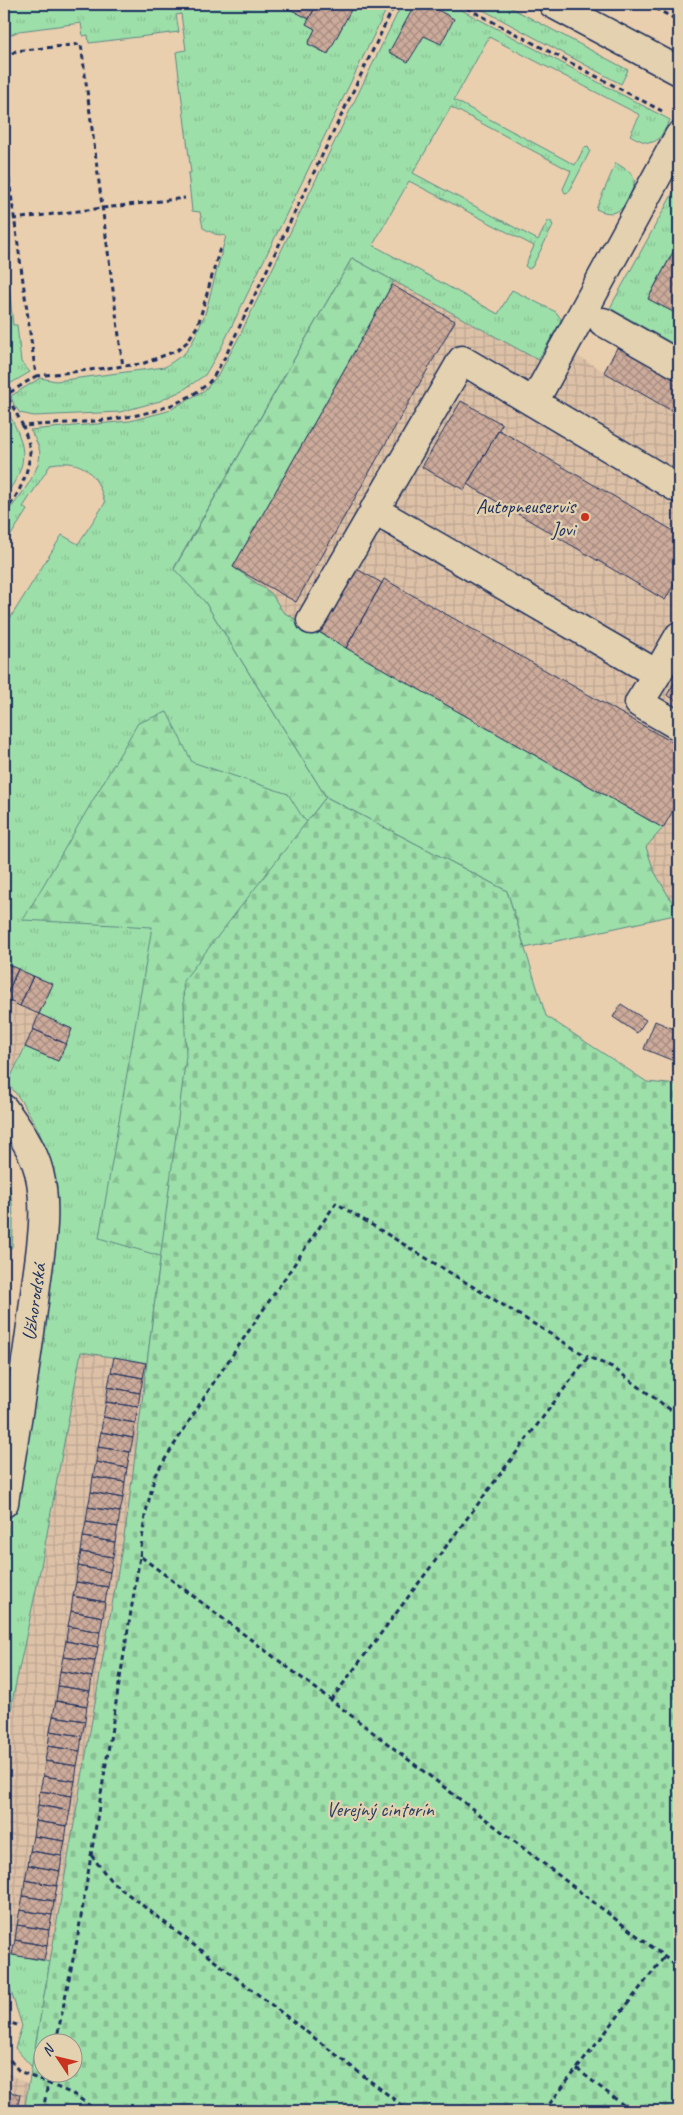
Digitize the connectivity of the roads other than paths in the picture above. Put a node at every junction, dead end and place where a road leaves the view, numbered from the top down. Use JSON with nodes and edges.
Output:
{"nodes":[{"id":1,"x":553,"y":4,"type":"edge"},
{"id":2,"x":679,"y":71,"type":"edge"},
{"id":3,"x":675,"y":126,"type":"edge"},
{"id":4,"x":603,"y":322,"type":"dead end"},
{"id":5,"x":679,"y":365,"type":"edge"},
{"id":6,"x":534,"y":402,"type":"junction"},
{"id":7,"x":679,"y":489,"type":"edge"},
{"id":8,"x":374,"y":510,"type":"junction"},
{"id":9,"x":311,"y":620,"type":"dead end"},
{"id":10,"x":679,"y":636,"type":"edge"},
{"id":11,"x":657,"y":674,"type":"junction"},
{"id":12,"x":679,"y":726,"type":"edge"},
{"id":13,"x":4,"y":1109,"type":"edge"},
{"id":14,"x":4,"y":1502,"type":"edge"}],
"edges":[{"from":1,"to":2,"type":"street"},
{"from":3,"to":6,"type":"street"},
{"from":4,"to":5,"type":"street"},
{"from":6,"to":7,"type":"street"},
{"from":6,"to":8,"type":"street"},
{"from":8,"to":9,"type":"street"},
{"from":8,"to":11,"type":"street"},
{"from":10,"to":11,"type":"street"},
{"from":11,"to":12,"type":"street"},
{"from":13,"to":14,"type":"street","name":"Užhorodská"}]}
